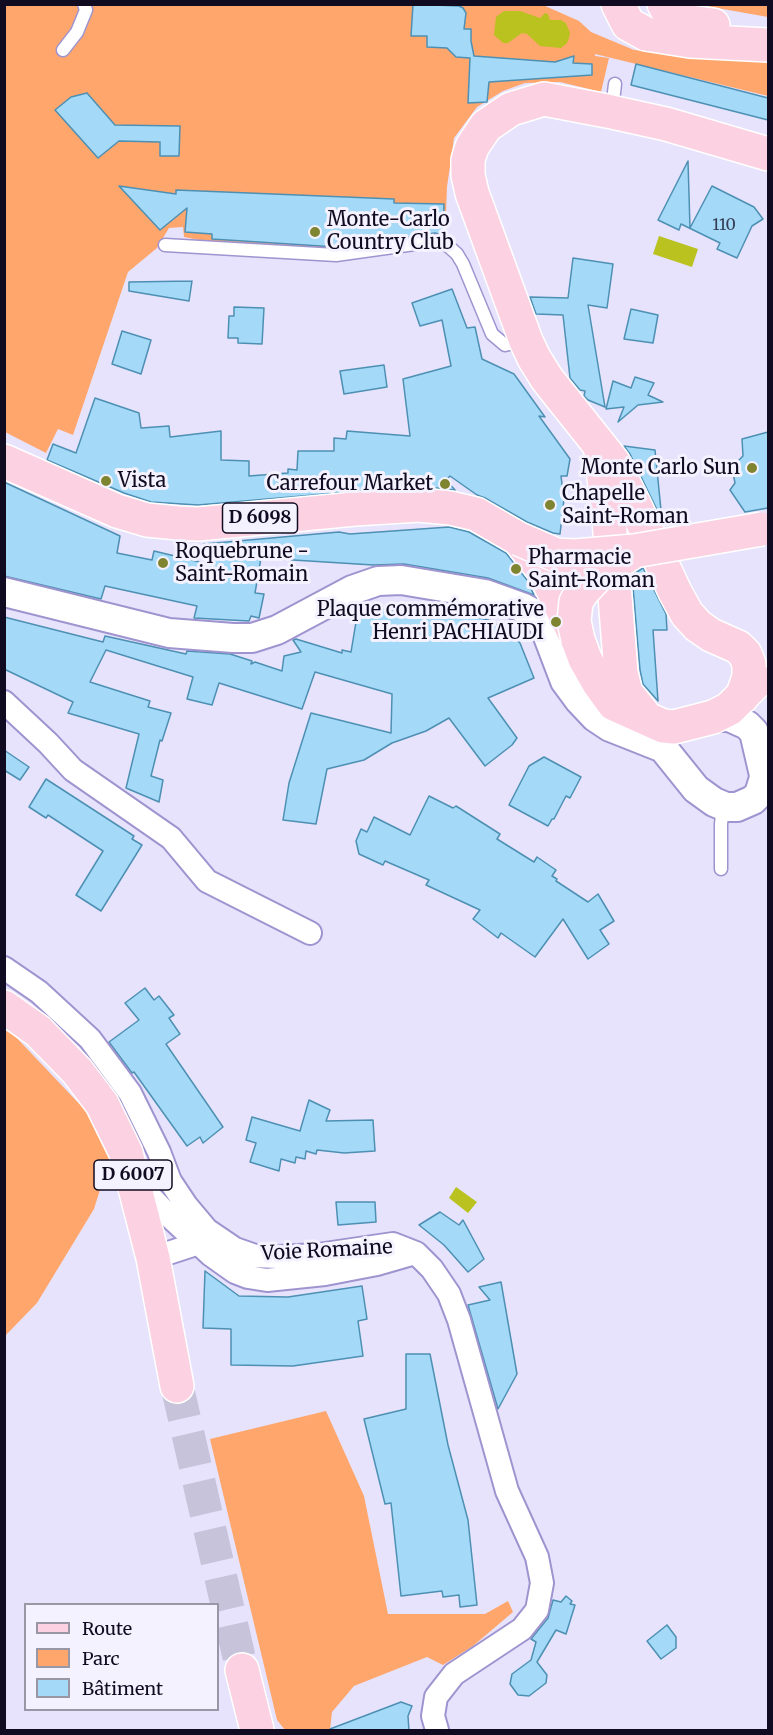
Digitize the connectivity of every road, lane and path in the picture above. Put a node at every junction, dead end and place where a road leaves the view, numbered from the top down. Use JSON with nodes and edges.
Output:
{"nodes":[{"id":1,"x":84,"y":4,"type":"edge"},
{"id":2,"x":618,"y":4,"type":"edge"},
{"id":3,"x":664,"y":4,"type":"edge"},
{"id":4,"x":768,"y":30,"type":"edge"},
{"id":5,"x":646,"y":34,"type":"junction"},
{"id":6,"x":768,"y":45,"type":"edge"},
{"id":7,"x":63,"y":50,"type":"dead end"},
{"id":8,"x":768,"y":154,"type":"edge"},
{"id":9,"x":165,"y":245,"type":"dead end"},
{"id":10,"x":526,"y":341,"type":"junction"},
{"id":11,"x":599,"y":445,"type":"junction"},
{"id":12,"x":4,"y":461,"type":"edge"},
{"id":13,"x":766,"y":529,"type":"edge"},
{"id":14,"x":519,"y":539,"type":"junction"},
{"id":15,"x":634,"y":551,"type":"junction"},
{"id":16,"x":4,"y":592,"type":"edge"},
{"id":17,"x":578,"y":640,"type":"junction"},
{"id":18,"x":768,"y":668,"type":"edge"},
{"id":19,"x":742,"y":697,"type":"junction"},
{"id":20,"x":4,"y":702,"type":"edge"},
{"id":21,"x":713,"y":717,"type":"junction"},
{"id":22,"x":649,"y":720,"type":"junction"},
{"id":23,"x":766,"y":770,"type":"edge"},
{"id":24,"x":737,"y":802,"type":"junction"},
{"id":25,"x":721,"y":869,"type":"dead end"},
{"id":26,"x":310,"y":933,"type":"dead end"},
{"id":27,"x":4,"y":968,"type":"edge"},
{"id":28,"x":4,"y":1008,"type":"edge"},
{"id":29,"x":134,"y":1180,"type":"junction"},
{"id":30,"x":199,"y":1243,"type":"junction"},
{"id":31,"x":416,"y":1253,"type":"junction"},
{"id":32,"x":153,"y":1258,"type":"junction"},
{"id":33,"x":177,"y":1386,"type":"tunnel mouth"},
{"id":34,"x":242,"y":1670,"type":"tunnel mouth"},
{"id":35,"x":257,"y":1731,"type":"edge"},
{"id":36,"x":437,"y":1731,"type":"edge"}],
"edges":[{"from":1,"to":7,"type":"lane"},
{"from":2,"to":5,"type":"main road"},
{"from":3,"to":4,"type":"main road"},
{"from":3,"to":5,"type":"main road"},
{"from":5,"to":6,"type":"main road"},
{"from":8,"to":10,"type":"main road"},
{"from":9,"to":10,"type":"lane"},
{"from":10,"to":11,"type":"main road"},
{"from":11,"to":19,"type":"main road"},
{"from":11,"to":22,"type":"main road","bridge":true},
{"from":12,"to":14,"type":"main road","number":"D 6098"},
{"from":13,"to":15,"type":"main road","bridge":true},
{"from":14,"to":15,"type":"main road","bridge":true},
{"from":14,"to":17,"type":"main road","bridge":true},
{"from":15,"to":17,"type":"main road","bridge":true},
{"from":16,"to":24,"type":"street"},
{"from":17,"to":22,"type":"main road"},
{"from":18,"to":19,"type":"main road"},
{"from":19,"to":21,"type":"main road"},
{"from":20,"to":26,"type":"street"},
{"from":21,"to":22,"type":"main road"},
{"from":21,"to":23,"type":"street"},
{"from":23,"to":24,"type":"street"},
{"from":24,"to":25,"type":"lane"},
{"from":27,"to":31,"type":"street","name":"Voie Romaine"},
{"from":28,"to":29,"type":"main road","number":"D 6007"},
{"from":29,"to":30,"type":"street"},
{"from":29,"to":32,"type":"main road","number":"D 6007"},
{"from":30,"to":31,"type":"street"},
{"from":30,"to":32,"type":"street"},
{"from":31,"to":36,"type":"street","name":"Voie Romaine"},
{"from":32,"to":33,"type":"main road","number":"D 6007"},
{"from":34,"to":35,"type":"main road"}]}
